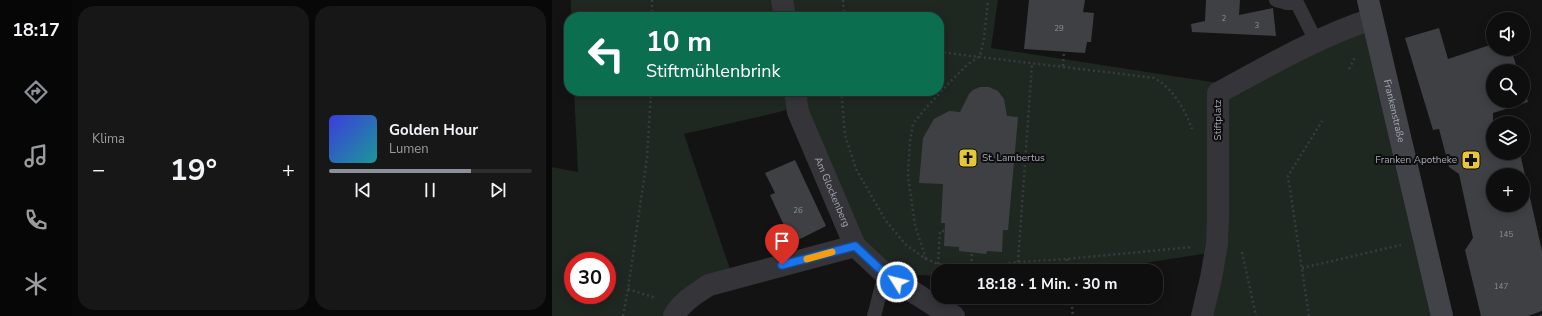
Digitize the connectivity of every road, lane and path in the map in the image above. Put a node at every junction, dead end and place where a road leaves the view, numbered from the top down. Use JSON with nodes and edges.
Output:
{"nodes":[{"id":1,"x":652,"y":0,"type":"edge"},
{"id":2,"x":782,"y":0,"type":"edge"},
{"id":3,"x":843,"y":0,"type":"edge"},
{"id":4,"x":988,"y":0,"type":"edge"},
{"id":5,"x":1276,"y":0,"type":"edge"},
{"id":6,"x":1370,"y":10,"type":"edge"},
{"id":7,"x":652,"y":12,"type":"edge"},
{"id":8,"x":784,"y":12,"type":"edge"},
{"id":9,"x":844,"y":12,"type":"edge"},
{"id":10,"x":1316,"y":41,"type":"junction"},
{"id":11,"x":944,"y":52,"type":"edge"},
{"id":12,"x":1064,"y":52,"type":"dead end"},
{"id":13,"x":980,"y":56,"type":"junction"},
{"id":14,"x":1032,"y":64,"type":"junction"},
{"id":15,"x":1063,"y":66,"type":"junction"},
{"id":16,"x":944,"y":88,"type":"edge"},
{"id":17,"x":651,"y":96,"type":"edge"},
{"id":18,"x":796,"y":96,"type":"edge"},
{"id":19,"x":842,"y":96,"type":"edge"},
{"id":20,"x":937,"y":96,"type":"edge"},
{"id":21,"x":1322,"y":121,"type":"dead end"},
{"id":22,"x":1192,"y":130,"type":"dead end"},
{"id":23,"x":944,"y":231,"type":"dead end"},
{"id":24,"x":1424,"y":240,"type":"junction"},
{"id":25,"x":1217,"y":244,"type":"junction"},
{"id":26,"x":855,"y":246,"type":"junction"},
{"id":27,"x":1241,"y":246,"type":"dead end"},
{"id":28,"x":972,"y":252,"type":"dead end"},
{"id":29,"x":926,"y":259,"type":"junction"},
{"id":30,"x":1067,"y":259,"type":"junction"},
{"id":31,"x":1018,"y":262,"type":"junction"},
{"id":32,"x":938,"y":264,"type":"joint"},
{"id":33,"x":971,"y":264,"type":"edge"},
{"id":34,"x":1006,"y":264,"type":"edge"},
{"id":35,"x":1067,"y":264,"type":"edge"},
{"id":36,"x":1302,"y":268,"type":"junction"},
{"id":37,"x":885,"y":274,"type":"junction"},
{"id":38,"x":1072,"y":304,"type":"edge"},
{"id":39,"x":676,"y":314,"type":"edge"},
{"id":40,"x":623,"y":316,"type":"edge"},
{"id":41,"x":874,"y":316,"type":"edge"},
{"id":42,"x":954,"y":316,"type":"edge"},
{"id":43,"x":1073,"y":316,"type":"edge"},
{"id":44,"x":1202,"y":316,"type":"edge"},
{"id":45,"x":1256,"y":316,"type":"edge"},
{"id":46,"x":1309,"y":316,"type":"edge"},
{"id":47,"x":1442,"y":316,"type":"edge"}],
"edges":[{"from":1,"to":7,"type":"path"},
{"from":2,"to":8,"type":"street"},
{"from":3,"to":9,"type":"path"},
{"from":4,"to":13,"type":"path"},
{"from":5,"to":10,"type":"lane"},
{"from":6,"to":10,"type":"street","name":"Stiftplatz"},
{"from":6,"to":24,"type":"main road","name":"Frankenstraße"},
{"from":10,"to":25,"type":"street","name":"Stiftplatz"},
{"from":11,"to":13,"type":"path"},
{"from":12,"to":15,"type":"path"},
{"from":13,"to":14,"type":"path"},
{"from":13,"to":16,"type":"path"},
{"from":14,"to":15,"type":"path"},
{"from":14,"to":31,"type":"path"},
{"from":15,"to":22,"type":"path"},
{"from":17,"to":40,"type":"path"},
{"from":18,"to":26,"type":"street","name":"Am Glockenberg"},
{"from":19,"to":29,"type":"path"},
{"from":20,"to":29,"type":"path"},
{"from":21,"to":36,"type":"path"},
{"from":23,"to":32,"type":"path"},
{"from":24,"to":36,"type":"path"},
{"from":24,"to":47,"type":"main road","name":"Frankenstraße"},
{"from":25,"to":30,"type":"path"},
{"from":25,"to":44,"type":"street","name":"Stiftplatz"},
{"from":26,"to":37,"type":"street","name":"Am Glockenberg"},
{"from":26,"to":39,"type":"street"},
{"from":27,"to":45,"type":"path"},
{"from":28,"to":33,"type":"path"},
{"from":29,"to":32,"type":"path"},
{"from":30,"to":31,"type":"path"},
{"from":30,"to":35,"type":"path"},
{"from":31,"to":34,"type":"path"},
{"from":36,"to":46,"type":"path"},
{"from":37,"to":41,"type":"lane"},
{"from":37,"to":42,"type":"street","name":"Am Glockenberg"},
{"from":38,"to":43,"type":"path"}]}
